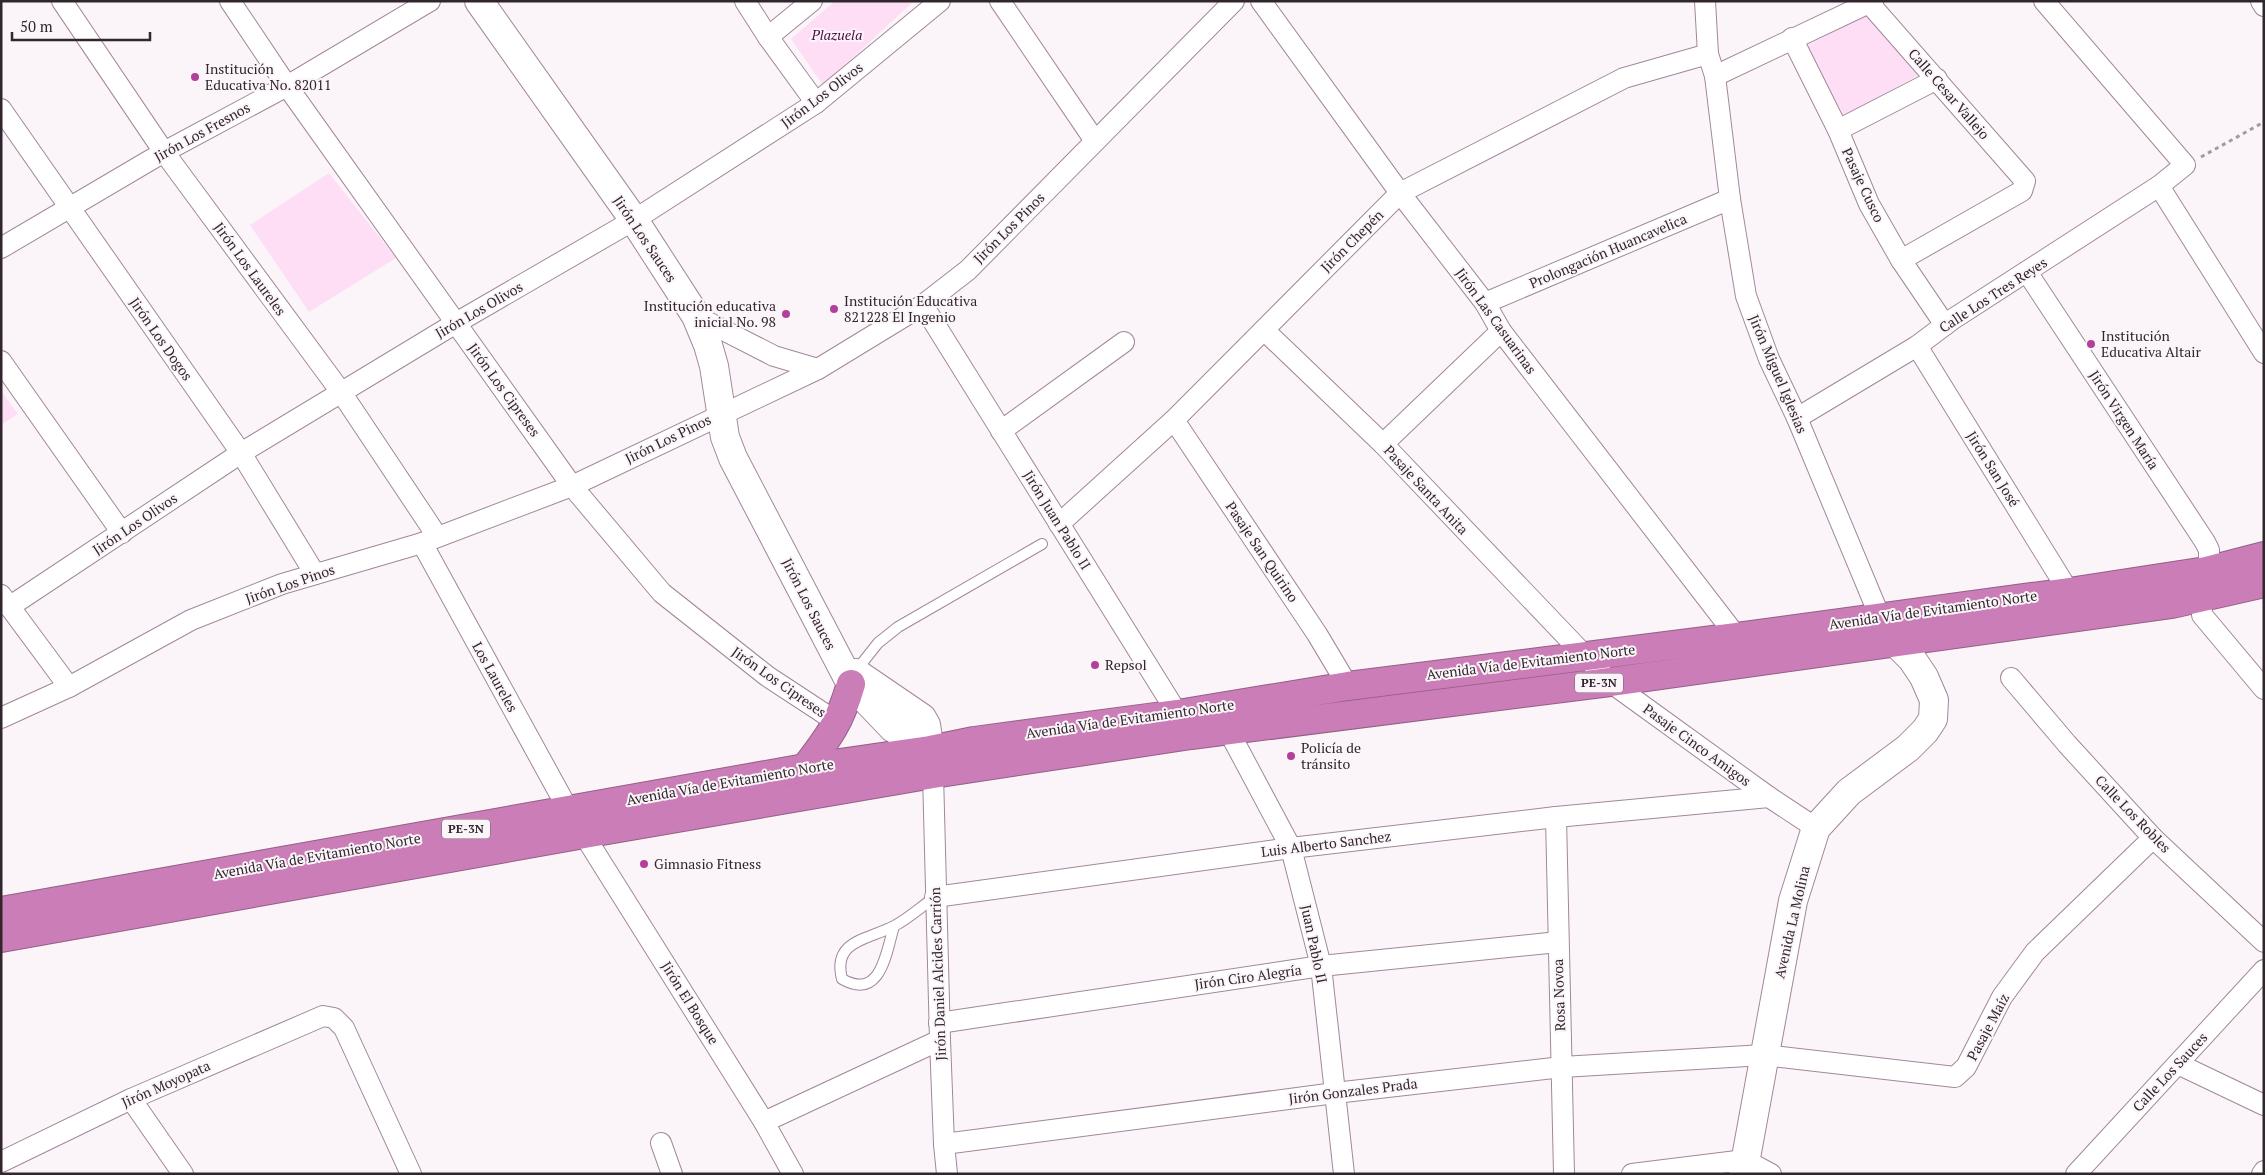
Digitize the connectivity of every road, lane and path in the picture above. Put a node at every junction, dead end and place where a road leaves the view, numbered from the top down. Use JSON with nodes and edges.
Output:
{"nodes":[{"id":1,"x":62,"y":1,"type":"edge"},
{"id":2,"x":230,"y":1,"type":"edge"},
{"id":3,"x":430,"y":1,"type":"edge"},
{"id":4,"x":479,"y":1,"type":"edge"},
{"id":5,"x":745,"y":1,"type":"edge"},
{"id":6,"x":812,"y":1,"type":"edge"},
{"id":7,"x":940,"y":1,"type":"edge"},
{"id":8,"x":1000,"y":1,"type":"edge"},
{"id":9,"x":1234,"y":1,"type":"edge"},
{"id":10,"x":1261,"y":1,"type":"edge"},
{"id":11,"x":1705,"y":1,"type":"edge"},
{"id":12,"x":2044,"y":1,"type":"edge"},
{"id":13,"x":2261,"y":1,"type":"edge"},
{"id":14,"x":1871,"y":2,"type":"edge"},
{"id":15,"x":2264,"y":6,"type":"edge"},
{"id":16,"x":768,"y":37,"type":"junction"},
{"id":17,"x":1792,"y":38,"type":"junction"},
{"id":18,"x":1708,"y":54,"type":"junction"},
{"id":19,"x":1715,"y":76,"type":"junction"},
{"id":20,"x":1937,"y":79,"type":"junction"},
{"id":21,"x":287,"y":86,"type":"junction"},
{"id":22,"x":816,"y":103,"type":"junction"},
{"id":23,"x":1,"y":108,"type":"edge"},
{"id":24,"x":2264,"y":122,"type":"edge"},
{"id":25,"x":1838,"y":130,"type":"junction"},
{"id":26,"x":1095,"y":141,"type":"junction"},
{"id":27,"x":164,"y":152,"type":"junction"},
{"id":28,"x":2185,"y":165,"type":"junction"},
{"id":29,"x":2159,"y":186,"type":"junction"},
{"id":30,"x":1400,"y":193,"type":"junction"},
{"id":31,"x":1730,"y":199,"type":"junction"},
{"id":32,"x":70,"y":207,"type":"junction"},
{"id":33,"x":634,"y":220,"type":"junction"},
{"id":34,"x":1,"y":248,"type":"edge"},
{"id":35,"x":1901,"y":260,"type":"junction"},
{"id":36,"x":2027,"y":272,"type":"junction"},
{"id":37,"x":1485,"y":303,"type":"junction"},
{"id":38,"x":923,"y":305,"type":"junction"},
{"id":39,"x":696,"y":316,"type":"junction"},
{"id":40,"x":456,"y":323,"type":"junction"},
{"id":41,"x":1945,"y":325,"type":"junction"},
{"id":42,"x":1264,"y":330,"type":"junction"},
{"id":43,"x":1501,"y":330,"type":"junction"},
{"id":44,"x":1124,"y":342,"type":"dead end"},
{"id":45,"x":1917,"y":346,"type":"junction"},
{"id":46,"x":2264,"y":353,"type":"edge"},
{"id":47,"x":1,"y":361,"type":"edge"},
{"id":48,"x":818,"y":369,"type":"junction"},
{"id":49,"x":341,"y":392,"type":"junction"},
{"id":50,"x":720,"y":414,"type":"junction"},
{"id":51,"x":1797,"y":418,"type":"junction"},
{"id":52,"x":1174,"y":420,"type":"junction"},
{"id":53,"x":1001,"y":431,"type":"junction"},
{"id":54,"x":1383,"y":444,"type":"junction"},
{"id":55,"x":241,"y":453,"type":"junction"},
{"id":56,"x":572,"y":486,"type":"junction"},
{"id":57,"x":1060,"y":524,"type":"junction"},
{"id":58,"x":122,"y":533,"type":"junction"},
{"id":59,"x":429,"y":539,"type":"junction"},
{"id":60,"x":1042,"y":544,"type":"dead end"},
{"id":61,"x":2264,"y":556,"type":"edge"},
{"id":62,"x":2206,"y":571,"type":"junction"},
{"id":63,"x":315,"y":574,"type":"junction"},
{"id":64,"x":2264,"y":584,"type":"edge"},
{"id":65,"x":2069,"y":592,"type":"junction"},
{"id":66,"x":2201,"y":599,"type":"junction"},
{"id":67,"x":5,"y":601,"type":"edge"},
{"id":68,"x":1880,"y":617,"type":"junction"},
{"id":69,"x":1737,"y":637,"type":"junction"},
{"id":70,"x":1896,"y":642,"type":"junction"},
{"id":71,"x":1582,"y":655,"type":"junction"},
{"id":72,"x":848,"y":673,"type":"junction"},
{"id":73,"x":2011,"y":678,"type":"dead end"},
{"id":74,"x":1610,"y":682,"type":"junction"},
{"id":75,"x":1348,"y":686,"type":"junction"},
{"id":76,"x":69,"y":687,"type":"junction"},
{"id":77,"x":2264,"y":689,"type":"edge"},
{"id":78,"x":1,"y":718,"type":"edge"},
{"id":79,"x":837,"y":722,"type":"junction"},
{"id":80,"x":1184,"y":724,"type":"junction"},
{"id":81,"x":1228,"y":730,"type":"junction"},
{"id":82,"x":932,"y":762,"type":"junction"},
{"id":83,"x":805,"y":768,"type":"junction"},
{"id":84,"x":1769,"y":796,"type":"junction"},
{"id":85,"x":674,"y":805,"type":"junction"},
{"id":86,"x":569,"y":811,"type":"junction"},
{"id":87,"x":1556,"y":817,"type":"junction"},
{"id":88,"x":1816,"y":828,"type":"junction"},
{"id":89,"x":584,"y":834,"type":"junction"},
{"id":90,"x":2154,"y":838,"type":"junction"},
{"id":91,"x":1291,"y":848,"type":"junction"},
{"id":92,"x":935,"y":896,"type":"junction"},
{"id":93,"x":1,"y":912,"type":"edge"},
{"id":94,"x":894,"y":926,"type":"junction"},
{"id":95,"x":1,"y":938,"type":"edge"},
{"id":96,"x":1558,"y":942,"type":"junction"},
{"id":97,"x":2264,"y":942,"type":"edge"},
{"id":98,"x":1321,"y":966,"type":"junction"},
{"id":99,"x":2264,"y":970,"type":"edge"},
{"id":100,"x":940,"y":1031,"type":"junction"},
{"id":101,"x":1764,"y":1055,"type":"junction"},
{"id":102,"x":2178,"y":1064,"type":"junction"},
{"id":103,"x":1562,"y":1066,"type":"junction"},
{"id":104,"x":1335,"y":1093,"type":"junction"},
{"id":105,"x":130,"y":1099,"type":"junction"},
{"id":106,"x":2264,"y":1105,"type":"edge"},
{"id":107,"x":764,"y":1122,"type":"junction"},
{"id":108,"x":661,"y":1143,"type":"dead end"},
{"id":109,"x":944,"y":1144,"type":"junction"},
{"id":110,"x":1,"y":1162,"type":"edge"},
{"id":111,"x":1744,"y":1167,"type":"edge"},
{"id":112,"x":406,"y":1172,"type":"edge"},
{"id":113,"x":183,"y":1174,"type":"edge"},
{"id":114,"x":672,"y":1174,"type":"edge"},
{"id":115,"x":793,"y":1174,"type":"edge"},
{"id":116,"x":947,"y":1174,"type":"edge"},
{"id":117,"x":1344,"y":1174,"type":"edge"},
{"id":118,"x":1564,"y":1174,"type":"edge"},
{"id":119,"x":1632,"y":1174,"type":"edge"},
{"id":120,"x":1771,"y":1174,"type":"edge"},
{"id":121,"x":2076,"y":1174,"type":"edge"}],
"edges":[{"from":1,"to":27,"type":"street","name":"Jirón Los Laureles"},
{"from":2,"to":21,"type":"street","name":"Jirón Los Cipreses"},
{"from":3,"to":21,"type":"street","name":"Jirón Los Fresnos"},
{"from":4,"to":33,"type":"street","name":"Jirón Los Sauces"},
{"from":5,"to":16,"type":"street"},
{"from":6,"to":16,"type":"street"},
{"from":7,"to":22,"type":"street","name":"Jirón Los Olivos"},
{"from":8,"to":26,"type":"street"},
{"from":9,"to":26,"type":"street","name":"Jirón Los Pinos"},
{"from":10,"to":30,"type":"street","name":"Jirón Las Casuarinas"},
{"from":11,"to":18,"type":"street","name":"Jirón Miguel Iglesias"},
{"from":12,"to":28,"type":"street"},
{"from":13,"to":15,"type":"street"},
{"from":14,"to":17,"type":"street"},
{"from":14,"to":20,"type":"street","name":"Calle Cesar Vallejo"},
{"from":16,"to":22,"type":"street"},
{"from":17,"to":19,"type":"street"},
{"from":17,"to":25,"type":"street","name":"Pasaje Cusco"},
{"from":18,"to":19,"type":"street","name":"Jirón Miguel Iglesias"},
{"from":18,"to":30,"type":"street","name":"Jirón Chepén"},
{"from":19,"to":31,"type":"street","name":"Jirón Miguel Iglesias"},
{"from":20,"to":25,"type":"street"},
{"from":20,"to":35,"type":"street","name":"Calle Cesar Vallejo"},
{"from":21,"to":27,"type":"street","name":"Jirón Los Fresnos"},
{"from":21,"to":40,"type":"street","name":"Jirón Los Cipreses"},
{"from":22,"to":33,"type":"street","name":"Jirón Los Olivos"},
{"from":23,"to":32,"type":"street","name":"Jirón Los Dogos"},
{"from":24,"to":28,"type":"path"},
{"from":25,"to":35,"type":"street","name":"Pasaje Cusco"},
{"from":26,"to":38,"type":"street","name":"Jirón Los Pinos"},
{"from":27,"to":32,"type":"street","name":"Jirón Los Fresnos"},
{"from":27,"to":49,"type":"street","name":"Jirón Los Laureles"},
{"from":28,"to":29,"type":"street","name":"Calle Los Tres Reyes"},
{"from":29,"to":36,"type":"street","name":"Calle Los Tres Reyes"},
{"from":29,"to":46,"type":"street"},
{"from":30,"to":37,"type":"street","name":"Jirón Las Casuarinas"},
{"from":30,"to":42,"type":"street","name":"Jirón Chepén"},
{"from":31,"to":37,"type":"street","name":"Prolongación Huancavelica"},
{"from":31,"to":51,"type":"street","name":"Jirón Miguel Iglesias"},
{"from":32,"to":34,"type":"street","name":"Jirón Los Fresnos"},
{"from":32,"to":55,"type":"street","name":"Jirón Los Dogos"},
{"from":33,"to":39,"type":"street","name":"Jirón Los Sauces"},
{"from":33,"to":40,"type":"street","name":"Jirón Los Olivos"},
{"from":35,"to":41,"type":"street","name":"Pasaje Cusco"},
{"from":36,"to":41,"type":"street","name":"Calle Los Tres Reyes"},
{"from":36,"to":62,"type":"street","name":"Jirón Virgen María"},
{"from":37,"to":43,"type":"street","name":"Jirón Las Casuarinas"},
{"from":38,"to":48,"type":"street","name":"Jirón Los Pinos"},
{"from":38,"to":53,"type":"street","name":"Jirón Juan Pablo II"},
{"from":39,"to":48,"type":"street"},
{"from":39,"to":50,"type":"street","name":"Jirón Los Sauces"},
{"from":40,"to":49,"type":"street","name":"Jirón Los Olivos"},
{"from":40,"to":56,"type":"street","name":"Jirón Los Cipreses"},
{"from":41,"to":45,"type":"street","name":"Calle Los Tres Reyes"},
{"from":42,"to":52,"type":"street","name":"Jirón Chepén"},
{"from":42,"to":54,"type":"street","name":"Pasaje Santa Anita"},
{"from":43,"to":54,"type":"street"},
{"from":43,"to":69,"type":"street","name":"Jirón Las Casuarinas"},
{"from":44,"to":53,"type":"street"},
{"from":45,"to":51,"type":"street","name":"Calle Los Tres Reyes"},
{"from":45,"to":65,"type":"street","name":"Jirón San José"},
{"from":47,"to":58,"type":"street"},
{"from":48,"to":50,"type":"street","name":"Jirón Los Pinos"},
{"from":49,"to":55,"type":"street","name":"Jirón Los Olivos"},
{"from":49,"to":59,"type":"street","name":"Jirón Los Laureles"},
{"from":50,"to":56,"type":"street","name":"Jirón Los Pinos"},
{"from":50,"to":72,"type":"street","name":"Jirón Los Sauces"},
{"from":51,"to":68,"type":"street","name":"Jirón Miguel Iglesias"},
{"from":52,"to":57,"type":"street","name":"Jirón Chepén"},
{"from":52,"to":75,"type":"street","name":"Pasaje San Quirino"},
{"from":53,"to":57,"type":"street","name":"Jirón Juan Pablo II"},
{"from":54,"to":71,"type":"street","name":"Pasaje Santa Anita"},
{"from":55,"to":58,"type":"street","name":"Jirón Los Olivos"},
{"from":55,"to":63,"type":"street","name":"Jirón Los Dogos"},
{"from":56,"to":59,"type":"street","name":"Jirón Los Pinos"},
{"from":56,"to":79,"type":"street","name":"Jirón Los Cipreses"},
{"from":57,"to":80,"type":"street","name":"Jirón Juan Pablo II"},
{"from":58,"to":67,"type":"street","name":"Jirón Los Olivos"},
{"from":59,"to":63,"type":"street","name":"Jirón Los Pinos"},
{"from":59,"to":86,"type":"street","name":"Los Laureles"},
{"from":60,"to":72,"type":"lane"},
{"from":61,"to":62,"type":"highway","name":"Avenida Vía de Evitamiento Norte","number":"PE-3N"},
{"from":62,"to":65,"type":"highway","name":"Avenida Vía de Evitamiento Norte","number":"PE-3N"},
{"from":62,"to":66,"type":"street","name":"Jirón Virgen María"},
{"from":63,"to":76,"type":"street","name":"Jirón Los Pinos"},
{"from":64,"to":66,"type":"highway","name":"Avenida Vía de Evitamiento Norte","number":"PE-3N"},
{"from":65,"to":68,"type":"highway","name":"Avenida Vía de Evitamiento Norte","number":"PE-3N"},
{"from":66,"to":70,"type":"highway","name":"Avenida Vía de Evitamiento Norte","number":"PE-3N"},
{"from":66,"to":77,"type":"street"},
{"from":67,"to":76,"type":"street"},
{"from":68,"to":69,"type":"highway","name":"Avenida Vía de Evitamiento Norte","number":"PE-3N"},
{"from":68,"to":70,"type":"street","name":"Avenida La Molina"},
{"from":69,"to":71,"type":"highway","name":"Avenida Vía de Evitamiento Norte","number":"PE-3N"},
{"from":70,"to":74,"type":"highway","name":"Avenida Vía de Evitamiento Norte","number":"PE-3N"},
{"from":70,"to":88,"type":"street","name":"Avenida La Molina"},
{"from":71,"to":74,"type":"street","name":"Pasaje Cinco Amigos"},
{"from":71,"to":75,"type":"highway","name":"Avenida Vía de Evitamiento Norte","number":"PE-3N"},
{"from":72,"to":79,"type":"highway"},
{"from":72,"to":82,"type":"street","name":"Jirón Los Sauces"},
{"from":73,"to":90,"type":"street","name":"Calle Los Robles"},
{"from":74,"to":81,"type":"highway","name":"Avenida Vía de Evitamiento Norte","number":"PE-3N"},
{"from":74,"to":84,"type":"street","name":"Pasaje Cinco Amigos"},
{"from":75,"to":80,"type":"highway","name":"Avenida Vía de Evitamiento Norte","number":"PE-3N"},
{"from":76,"to":78,"type":"street","name":"Jirón Los Pinos"},
{"from":79,"to":83,"type":"highway"},
{"from":80,"to":81,"type":"highway","name":"Avenida Vía de Evitamiento Norte","number":"PE-3N"},
{"from":80,"to":82,"type":"highway","name":"Avenida Vía de Evitamiento Norte","number":"PE-3N"},
{"from":81,"to":91,"type":"street","name":"Juan Pablo II"},
{"from":82,"to":83,"type":"highway","name":"Avenida Vía de Evitamiento Norte","number":"PE-3N"},
{"from":82,"to":85,"type":"highway","name":"Avenida Vía de Evitamiento Norte","number":"PE-3N"},
{"from":82,"to":92,"type":"street","name":"Jirón Daniel Alcides Carrión"},
{"from":83,"to":85,"type":"highway","name":"Avenida Vía de Evitamiento Norte","number":"PE-3N"},
{"from":84,"to":87,"type":"street","name":"Luis Alberto Sanchez"},
{"from":84,"to":88,"type":"street","name":"Pasaje Cinco Amigos"},
{"from":85,"to":86,"type":"highway","name":"Avenida Vía de Evitamiento Norte","number":"PE-3N"},
{"from":85,"to":89,"type":"highway","name":"Avenida Vía de Evitamiento Norte","number":"PE-3N"},
{"from":86,"to":89,"type":"street","name":"Los Laureles"},
{"from":86,"to":93,"type":"highway","name":"Avenida Vía de Evitamiento Norte","number":"PE-3N"},
{"from":87,"to":91,"type":"street","name":"Luis Alberto Sanchez"},
{"from":87,"to":96,"type":"street","name":"Rosa Novoa"},
{"from":88,"to":101,"type":"street","name":"Avenida La Molina"},
{"from":89,"to":95,"type":"highway","name":"Avenida Vía de Evitamiento Norte","number":"PE-3N"},
{"from":89,"to":107,"type":"street","name":"Jirón El Bosque"},
{"from":90,"to":97,"type":"street","name":"Calle Los Robles"},
{"from":90,"to":101,"type":"street","name":"Pasaje Maíz"},
{"from":91,"to":92,"type":"street","name":"Luis Alberto Sanchez"},
{"from":91,"to":98,"type":"street","name":"Juan Pablo II"},
{"from":92,"to":94,"type":"lane","name":"Luis Alberto Sanchez"},
{"from":92,"to":100,"type":"street","name":"Jirón Daniel Alcides Carrión"},
{"from":94,"to":94,"type":"lane","name":"Luis Alberto Sanchez"},
{"from":96,"to":98,"type":"street","name":"Jirón Ciro Alegría"},
{"from":96,"to":103,"type":"street","name":"Rosa Novoa"},
{"from":98,"to":100,"type":"street","name":"Jirón Ciro Alegría"},
{"from":98,"to":104,"type":"street","name":"Juan Pablo II"},
{"from":99,"to":102,"type":"street","name":"Calle Los Sauces"},
{"from":100,"to":107,"type":"street","name":"Jirón Ciro Alegría"},
{"from":100,"to":109,"type":"street","name":"Jirón Daniel Alcides Carrión"},
{"from":101,"to":103,"type":"street","name":"Jirón Gonzales Prada"},
{"from":101,"to":111,"type":"street","name":"Avenida La Molina"},
{"from":102,"to":106,"type":"street"},
{"from":102,"to":121,"type":"street","name":"Calle Los Sauces"},
{"from":103,"to":104,"type":"street","name":"Jirón Gonzales Prada"},
{"from":103,"to":118,"type":"street","name":"Rosa Novoa"},
{"from":104,"to":109,"type":"street","name":"Jirón Gonzales Prada"},
{"from":104,"to":117,"type":"street","name":"Juan Pablo II"},
{"from":105,"to":110,"type":"street","name":"Jirón Moyopata"},
{"from":105,"to":112,"type":"street","name":"Jirón Moyopata"},
{"from":105,"to":113,"type":"street"},
{"from":107,"to":115,"type":"street","name":"Jirón El Bosque"},
{"from":108,"to":114,"type":"street"},
{"from":109,"to":116,"type":"street","name":"Jirón Daniel Alcides Carrión"},
{"from":111,"to":119,"type":"street"},
{"from":111,"to":120,"type":"street"}]}
